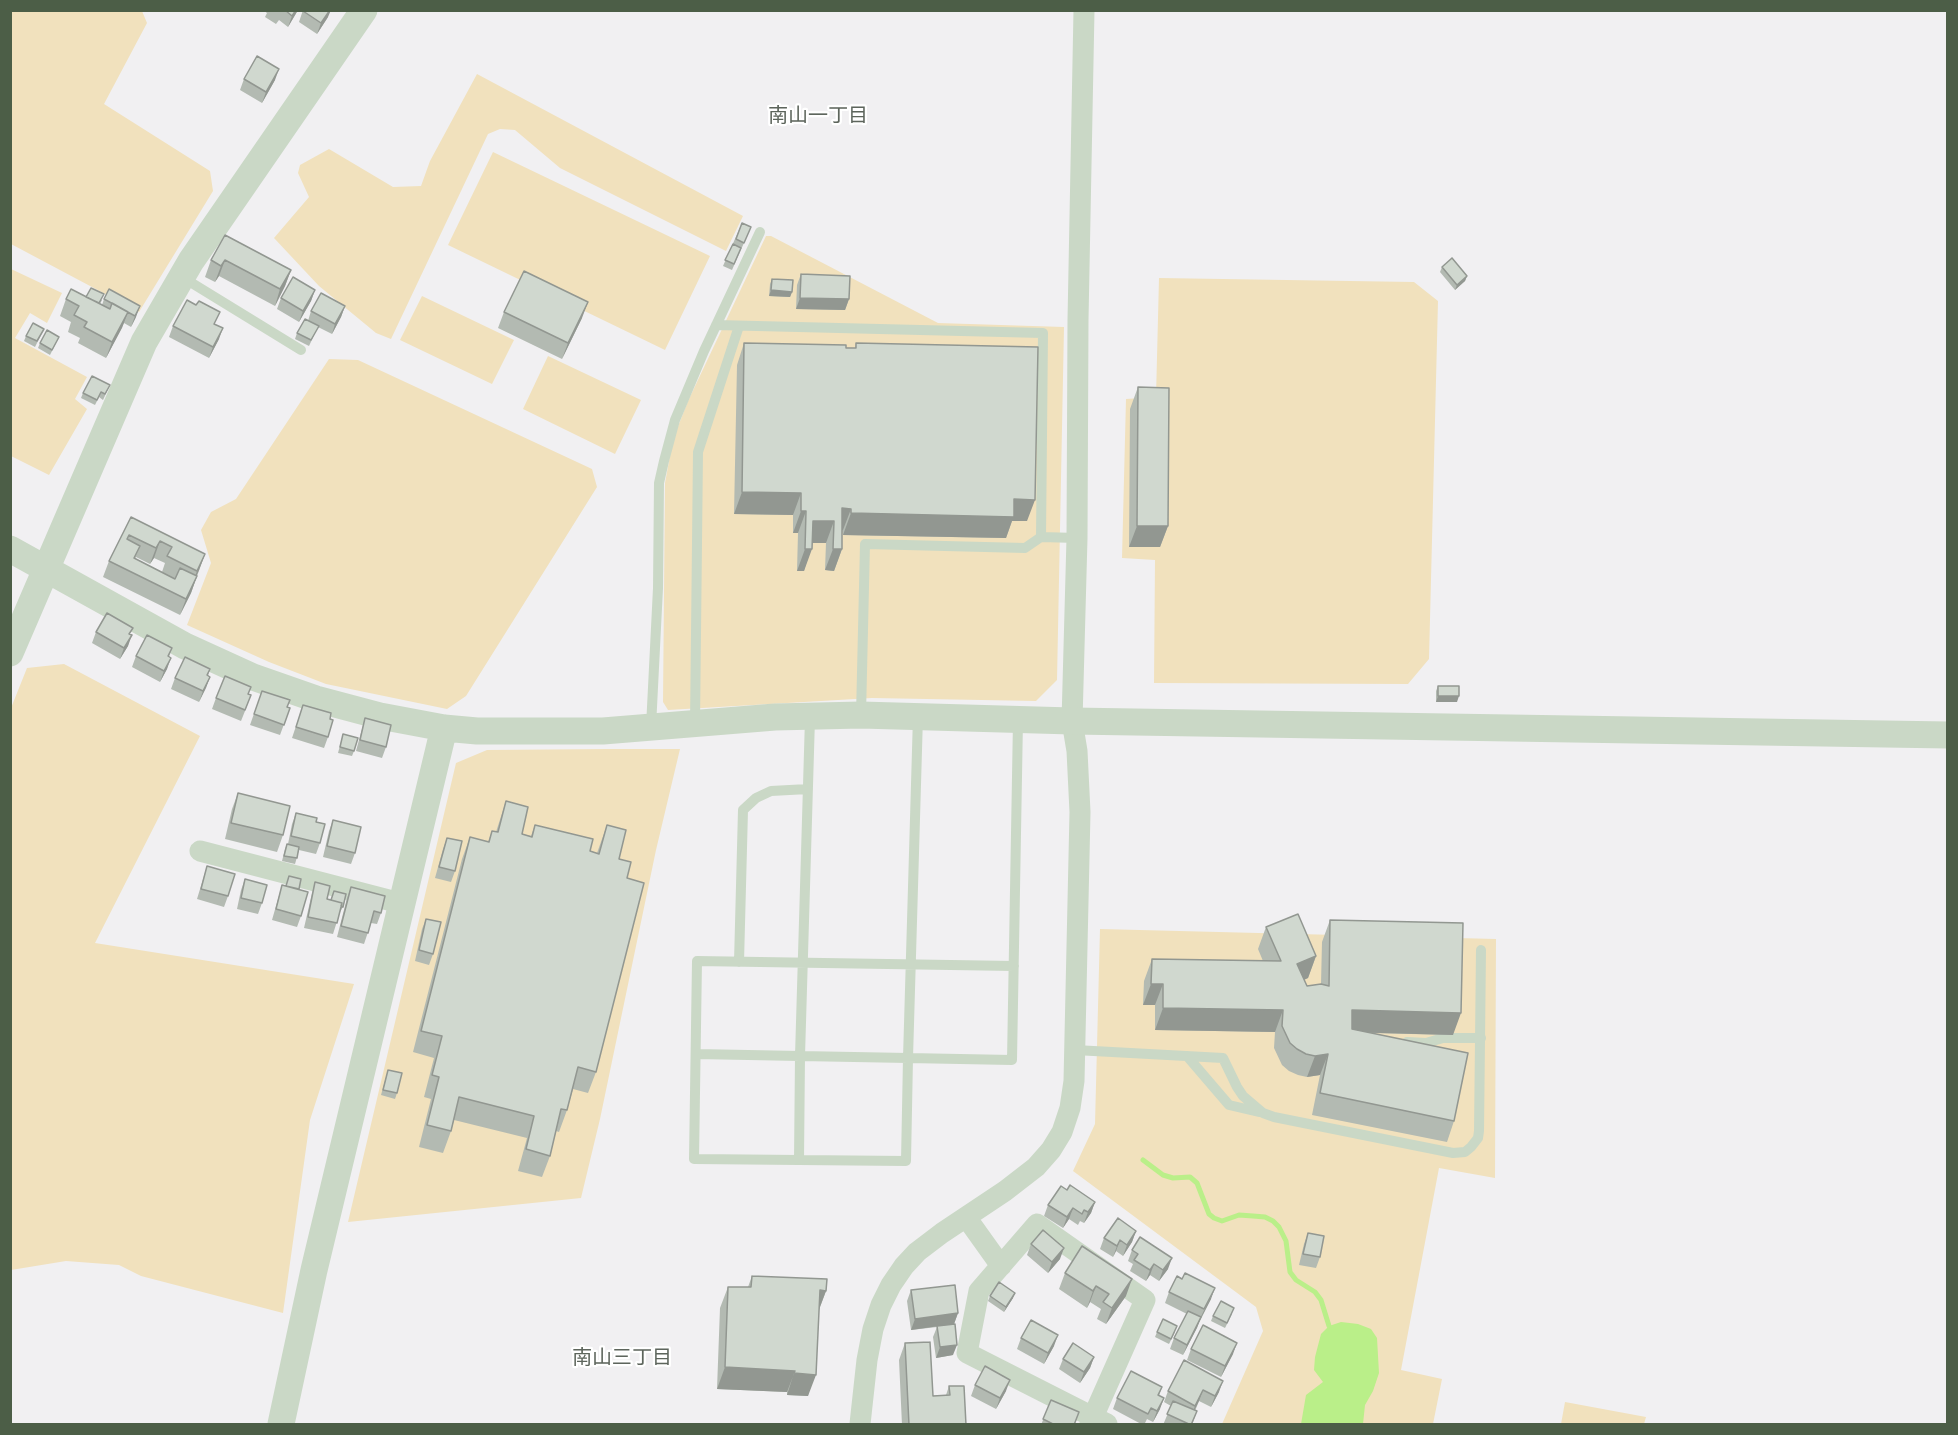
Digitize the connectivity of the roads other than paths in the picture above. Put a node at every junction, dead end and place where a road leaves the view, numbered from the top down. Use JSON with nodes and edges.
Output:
{"nodes":[{"id":1,"x":364,"y":10,"type":"edge"},
{"id":2,"x":1084,"y":10,"type":"edge"},
{"id":3,"x":760,"y":232,"type":"dead end"},
{"id":4,"x":182,"y":277,"type":"junction"},
{"id":5,"x":716,"y":325,"type":"junction"},
{"id":6,"x":739,"y":326,"type":"junction"},
{"id":7,"x":301,"y":350,"type":"dead end"},
{"id":8,"x":1041,"y":537,"type":"junction"},
{"id":9,"x":1077,"y":538,"type":"junction"},
{"id":10,"x":10,"y":549,"type":"edge"},
{"id":11,"x":46,"y":570,"type":"junction"},
{"id":12,"x":10,"y":653,"type":"edge"},
{"id":13,"x":861,"y":715,"type":"junction"},
{"id":14,"x":810,"y":716,"type":"junction"},
{"id":15,"x":918,"y":716,"type":"junction"},
{"id":16,"x":1018,"y":720,"type":"junction"},
{"id":17,"x":1072,"y":722,"type":"junction"},
{"id":18,"x":695,"y":724,"type":"junction"},
{"id":19,"x":651,"y":727,"type":"junction"},
{"id":20,"x":444,"y":728,"type":"junction"},
{"id":21,"x":1947,"y":735,"type":"edge"},
{"id":22,"x":808,"y":789,"type":"junction"},
{"id":23,"x":200,"y":851,"type":"dead end"},
{"id":24,"x":400,"y":903,"type":"junction"},
{"id":25,"x":1481,"y":950,"type":"dead end"},
{"id":26,"x":739,"y":962,"type":"junction"},
{"id":27,"x":803,"y":963,"type":"junction"},
{"id":28,"x":910,"y":964,"type":"junction"},
{"id":29,"x":1014,"y":966,"type":"junction"},
{"id":30,"x":1481,"y":1038,"type":"junction"},
{"id":31,"x":1395,"y":1042,"type":"edge"},
{"id":32,"x":1075,"y":1050,"type":"junction"},
{"id":33,"x":696,"y":1054,"type":"junction"},
{"id":34,"x":800,"y":1056,"type":"junction"},
{"id":35,"x":1186,"y":1056,"type":"junction"},
{"id":36,"x":908,"y":1058,"type":"junction"},
{"id":37,"x":1263,"y":1113,"type":"junction"},
{"id":38,"x":799,"y":1160,"type":"junction"},
{"id":39,"x":966,"y":1217,"type":"junction"},
{"id":40,"x":1001,"y":1266,"type":"junction"},
{"id":41,"x":1097,"y":1422,"type":"edge"},
{"id":42,"x":281,"y":1425,"type":"edge"},
{"id":43,"x":860,"y":1425,"type":"edge"}],
"edges":[{"from":1,"to":4,"type":"street"},
{"from":2,"to":9,"type":"street"},
{"from":3,"to":5,"type":"lane"},
{"from":4,"to":7,"type":"lane"},
{"from":4,"to":11,"type":"street"},
{"from":5,"to":6,"type":"lane"},
{"from":5,"to":19,"type":"lane"},
{"from":6,"to":8,"type":"lane"},
{"from":6,"to":18,"type":"lane"},
{"from":8,"to":9,"type":"lane"},
{"from":8,"to":13,"type":"lane"},
{"from":9,"to":17,"type":"street"},
{"from":10,"to":11,"type":"street"},
{"from":11,"to":12,"type":"street"},
{"from":11,"to":20,"type":"street"},
{"from":13,"to":14,"type":"street"},
{"from":13,"to":15,"type":"street"},
{"from":14,"to":18,"type":"street"},
{"from":14,"to":22,"type":"lane"},
{"from":15,"to":16,"type":"street"},
{"from":15,"to":28,"type":"lane"},
{"from":16,"to":17,"type":"street"},
{"from":16,"to":29,"type":"lane"},
{"from":17,"to":21,"type":"street"},
{"from":17,"to":32,"type":"street"},
{"from":18,"to":19,"type":"street"},
{"from":19,"to":20,"type":"street"},
{"from":20,"to":24,"type":"street"},
{"from":22,"to":26,"type":"lane"},
{"from":22,"to":27,"type":"lane"},
{"from":23,"to":24,"type":"street"},
{"from":24,"to":42,"type":"street"},
{"from":25,"to":30,"type":"lane"},
{"from":26,"to":27,"type":"lane"},
{"from":26,"to":33,"type":"lane"},
{"from":27,"to":28,"type":"lane"},
{"from":27,"to":34,"type":"lane"},
{"from":28,"to":29,"type":"lane"},
{"from":28,"to":36,"type":"lane"},
{"from":29,"to":36,"type":"lane"},
{"from":30,"to":31,"type":"lane"},
{"from":30,"to":37,"type":"lane"},
{"from":32,"to":35,"type":"lane"},
{"from":32,"to":39,"type":"street"},
{"from":33,"to":34,"type":"lane"},
{"from":33,"to":38,"type":"lane"},
{"from":34,"to":36,"type":"lane"},
{"from":34,"to":38,"type":"lane"},
{"from":35,"to":37,"type":"lane"},
{"from":35,"to":37,"type":"lane"},
{"from":36,"to":38,"type":"lane"},
{"from":39,"to":40,"type":"street"},
{"from":39,"to":43,"type":"street"},
{"from":40,"to":41,"type":"street"},
{"from":40,"to":41,"type":"street"}]}
